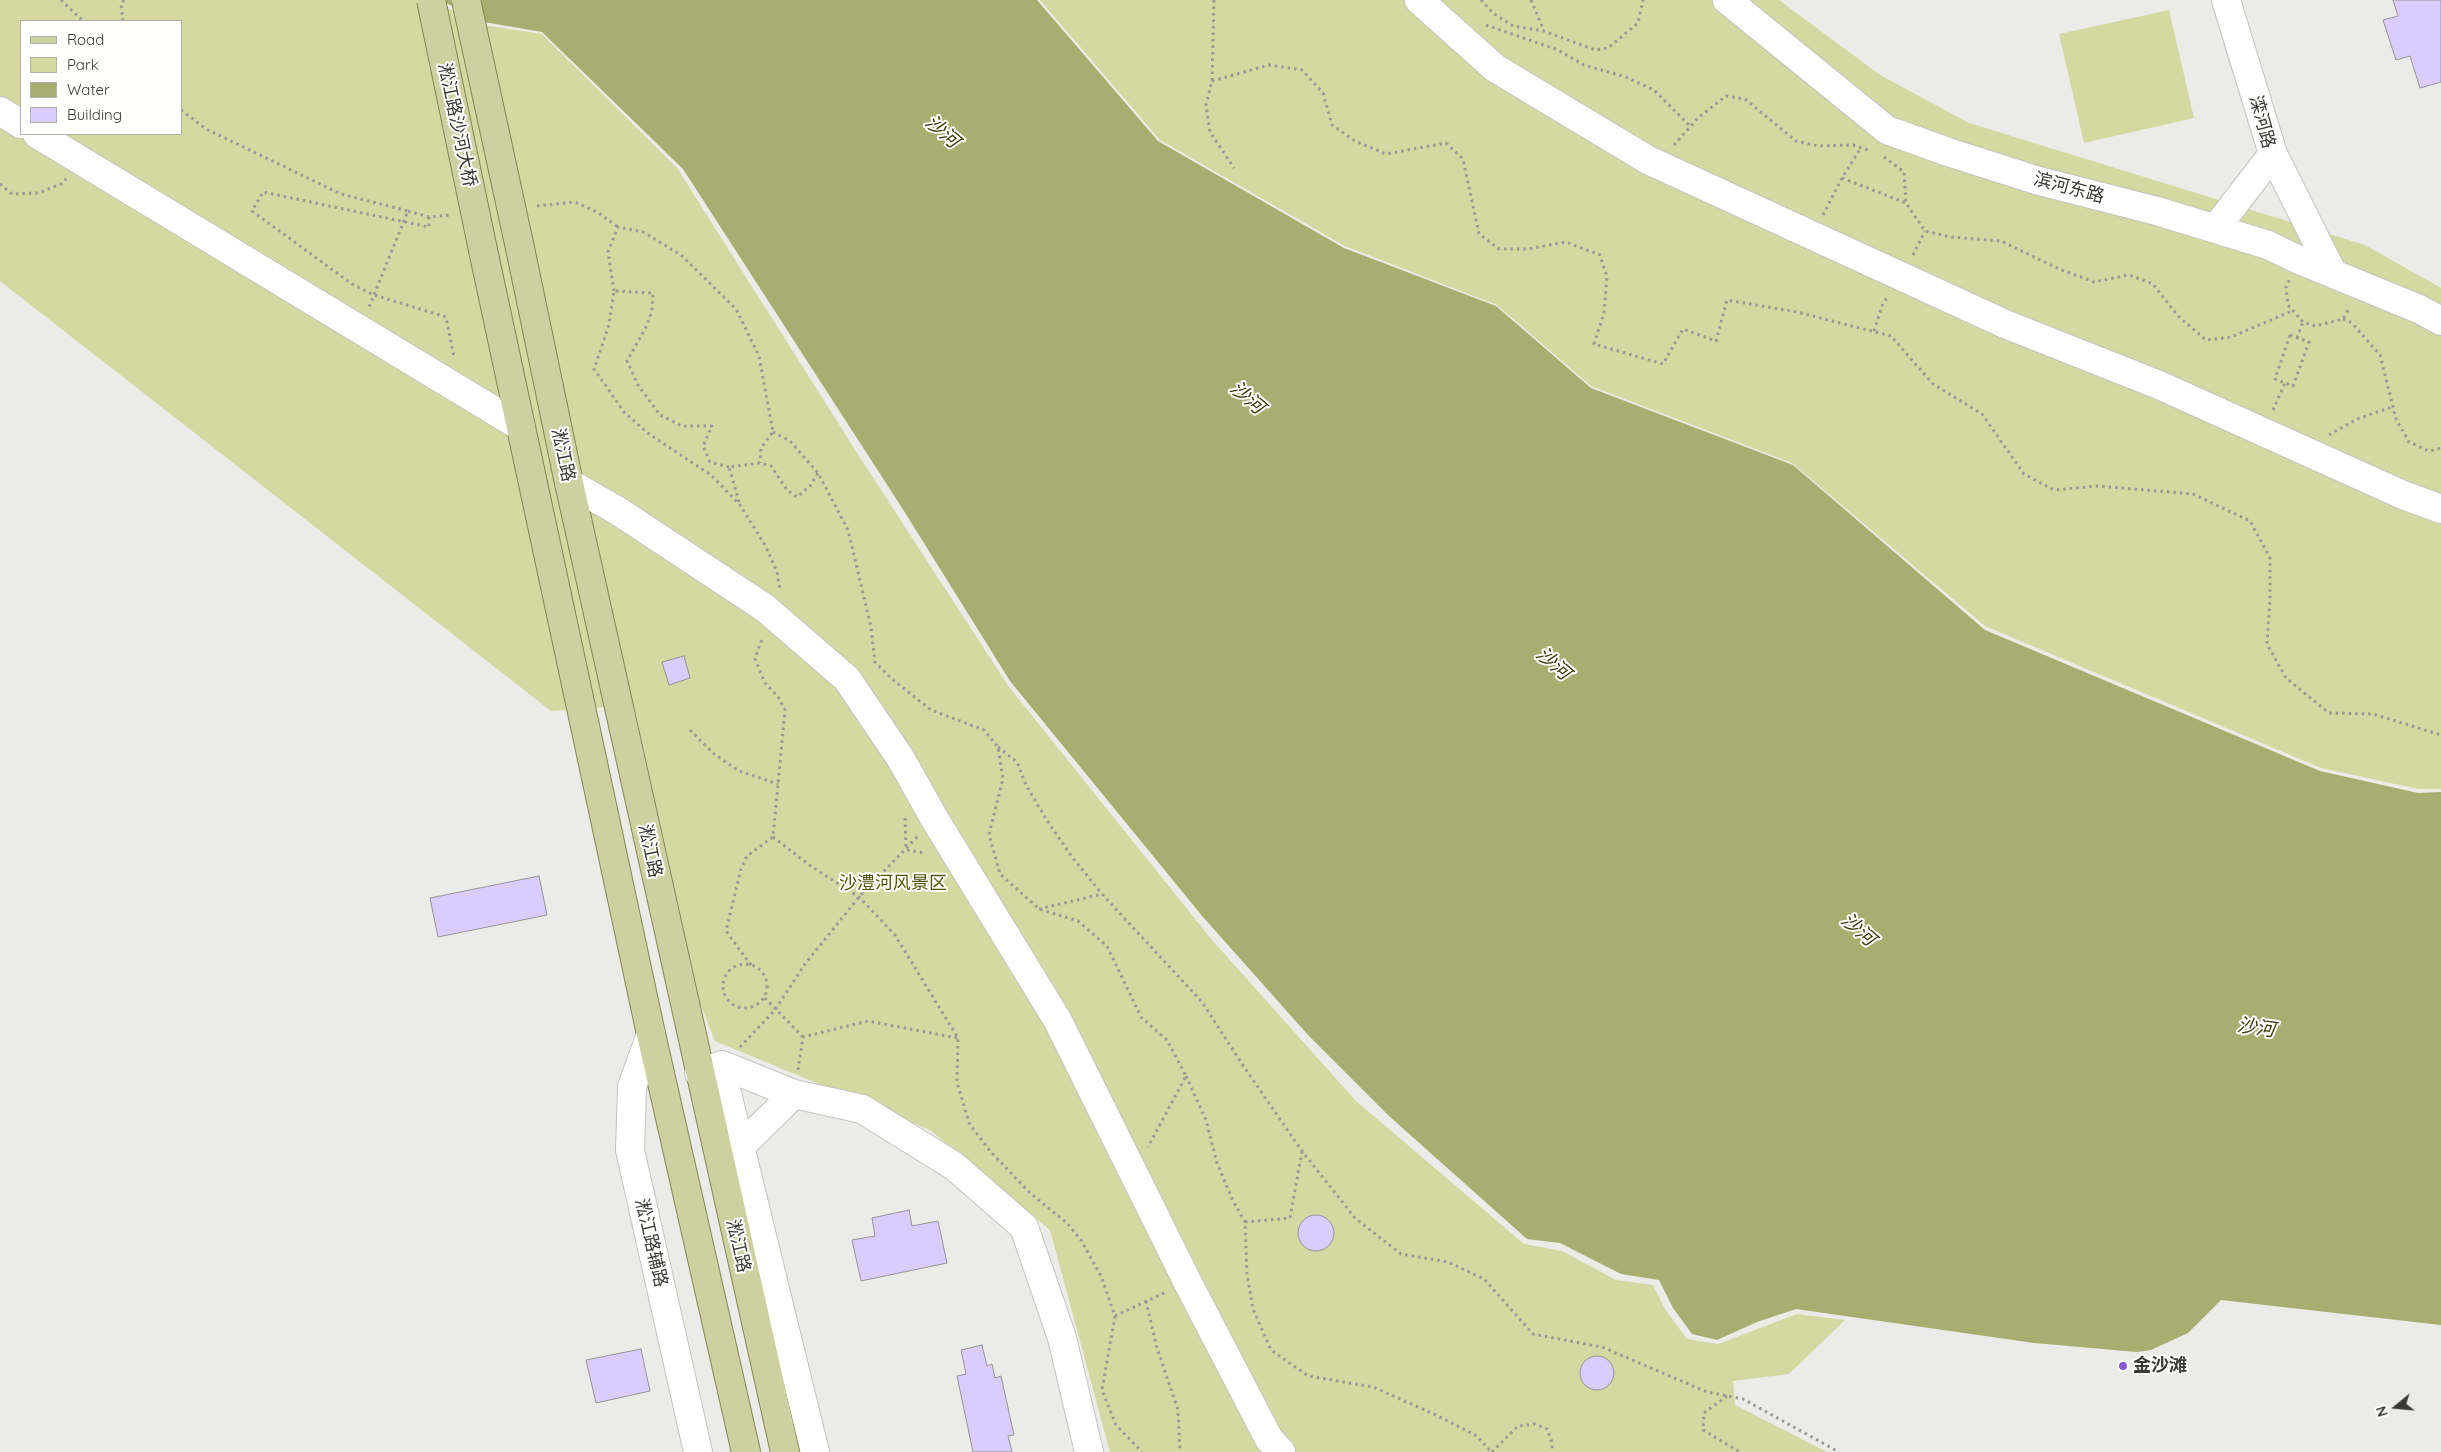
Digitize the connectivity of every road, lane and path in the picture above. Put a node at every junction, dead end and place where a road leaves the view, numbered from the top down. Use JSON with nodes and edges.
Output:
{"nodes":[{"id":1,"x":62,"y":0,"type":"edge"},
{"id":2,"x":124,"y":0,"type":"edge"},
{"id":3,"x":431,"y":0,"type":"edge"},
{"id":4,"x":466,"y":0,"type":"edge"},
{"id":5,"x":1214,"y":0,"type":"edge"},
{"id":6,"x":1419,"y":0,"type":"edge"},
{"id":7,"x":1481,"y":0,"type":"edge"},
{"id":8,"x":1531,"y":0,"type":"edge"},
{"id":9,"x":1644,"y":0,"type":"edge"},
{"id":10,"x":1727,"y":0,"type":"edge"},
{"id":11,"x":2226,"y":0,"type":"edge"},
{"id":12,"x":82,"y":20,"type":"edge"},
{"id":13,"x":123,"y":20,"type":"edge"},
{"id":14,"x":1479,"y":23,"type":"dead end"},
{"id":15,"x":1544,"y":31,"type":"junction"},
{"id":16,"x":1212,"y":81,"type":"junction"},
{"id":17,"x":0,"y":110,"type":"edge"},
{"id":18,"x":182,"y":111,"type":"edge"},
{"id":19,"x":20,"y":123,"type":"edge"},
{"id":20,"x":1690,"y":126,"type":"junction"},
{"id":21,"x":39,"y":135,"type":"edge"},
{"id":22,"x":1861,"y":148,"type":"junction"},
{"id":23,"x":2273,"y":154,"type":"junction"},
{"id":24,"x":82,"y":162,"type":"junction"},
{"id":25,"x":1659,"y":165,"type":"junction"},
{"id":26,"x":1234,"y":168,"type":"dead end"},
{"id":27,"x":1842,"y":178,"type":"junction"},
{"id":28,"x":0,"y":184,"type":"edge"},
{"id":29,"x":1906,"y":203,"type":"junction"},
{"id":30,"x":429,"y":217,"type":"dead end"},
{"id":31,"x":404,"y":221,"type":"junction"},
{"id":32,"x":2215,"y":229,"type":"junction"},
{"id":33,"x":1812,"y":236,"type":"junction"},
{"id":34,"x":520,"y":248,"type":"joint"},
{"id":35,"x":483,"y":250,"type":"joint"},
{"id":36,"x":2297,"y":259,"type":"junction"},
{"id":37,"x":2332,"y":272,"type":"junction"},
{"id":38,"x":2362,"y":284,"type":"junction"},
{"id":39,"x":614,"y":291,"type":"junction"},
{"id":40,"x":374,"y":295,"type":"junction"},
{"id":41,"x":2292,"y":311,"type":"junction"},
{"id":42,"x":2343,"y":320,"type":"junction"},
{"id":43,"x":2441,"y":321,"type":"edge"},
{"id":44,"x":2303,"y":322,"type":"junction"},
{"id":45,"x":359,"y":330,"type":"junction"},
{"id":46,"x":2297,"y":338,"type":"junction"},
{"id":47,"x":462,"y":392,"type":"junction"},
{"id":48,"x":2392,"y":407,"type":"junction"},
{"id":49,"x":521,"y":427,"type":"junction"},
{"id":50,"x":773,"y":432,"type":"junction"},
{"id":51,"x":2441,"y":448,"type":"edge"},
{"id":52,"x":2307,"y":452,"type":"junction"},
{"id":53,"x":760,"y":463,"type":"junction"},
{"id":54,"x":728,"y":467,"type":"junction"},
{"id":55,"x":818,"y":472,"type":"junction"},
{"id":56,"x":569,"y":483,"type":"junction"},
{"id":57,"x":740,"y":505,"type":"junction"},
{"id":58,"x":2441,"y":509,"type":"edge"},
{"id":59,"x":775,"y":616,"type":"junction"},
{"id":60,"x":690,"y":730,"type":"dead end"},
{"id":61,"x":2441,"y":735,"type":"edge"},
{"id":62,"x":998,"y":747,"type":"junction"},
{"id":63,"x":778,"y":784,"type":"junction"},
{"id":64,"x":774,"y":837,"type":"junction"},
{"id":65,"x":906,"y":850,"type":"dead end"},
{"id":66,"x":1102,"y":894,"type":"junction"},
{"id":67,"x":860,"y":896,"type":"junction"},
{"id":68,"x":1039,"y":909,"type":"junction"},
{"id":69,"x":751,"y":965,"type":"junction"},
{"id":70,"x":764,"y":998,"type":"junction"},
{"id":71,"x":775,"y":1010,"type":"junction"},
{"id":72,"x":651,"y":1034,"type":"junction"},
{"id":73,"x":803,"y":1037,"type":"junction"},
{"id":74,"x":958,"y":1038,"type":"junction"},
{"id":75,"x":711,"y":1069,"type":"junction"},
{"id":76,"x":1186,"y":1076,"type":"junction"},
{"id":77,"x":794,"y":1094,"type":"junction"},
{"id":78,"x":728,"y":1150,"type":"junction"},
{"id":79,"x":1302,"y":1151,"type":"junction"},
{"id":80,"x":1134,"y":1172,"type":"junction"},
{"id":81,"x":1245,"y":1222,"type":"junction"},
{"id":82,"x":1188,"y":1283,"type":"junction"},
{"id":83,"x":1146,"y":1301,"type":"junction"},
{"id":84,"x":1115,"y":1316,"type":"junction"},
{"id":85,"x":1727,"y":1396,"type":"junction"},
{"id":86,"x":698,"y":1452,"type":"edge"},
{"id":87,"x":746,"y":1452,"type":"edge"},
{"id":88,"x":785,"y":1452,"type":"edge"},
{"id":89,"x":815,"y":1452,"type":"edge"},
{"id":90,"x":1089,"y":1452,"type":"edge"},
{"id":91,"x":1142,"y":1452,"type":"edge"},
{"id":92,"x":1180,"y":1452,"type":"edge"},
{"id":93,"x":1281,"y":1452,"type":"edge"},
{"id":94,"x":1491,"y":1452,"type":"edge"},
{"id":95,"x":1552,"y":1452,"type":"edge"},
{"id":96,"x":1740,"y":1452,"type":"edge"},
{"id":97,"x":1839,"y":1452,"type":"edge"}],
"edges":[{"from":1,"to":12,"type":"path"},
{"from":2,"to":13,"type":"path"},
{"from":3,"to":35,"type":"main road","name":"淞江路沙河大桥","bridge":true},
{"from":4,"to":34,"type":"main road","name":"淞江路沙河大桥","bridge":true},
{"from":5,"to":16,"type":"path"},
{"from":6,"to":25,"type":"street"},
{"from":7,"to":15,"type":"path"},
{"from":8,"to":15,"type":"path"},
{"from":9,"to":15,"type":"path"},
{"from":10,"to":32,"type":"street","name":"滨河东路"},
{"from":11,"to":23,"type":"street","name":"滦河路"},
{"from":14,"to":20,"type":"path"},
{"from":16,"to":26,"type":"path"},
{"from":16,"to":61,"type":"path"},
{"from":17,"to":19,"type":"street"},
{"from":18,"to":31,"type":"path"},
{"from":20,"to":22,"type":"path"},
{"from":20,"to":25,"type":"path"},
{"from":21,"to":24,"type":"street"},
{"from":22,"to":27,"type":"path"},
{"from":22,"to":29,"type":"path"},
{"from":23,"to":32,"type":"street","name":"滦河路"},
{"from":23,"to":37,"type":"street"},
{"from":24,"to":28,"type":"path"},
{"from":24,"to":45,"type":"street"},
{"from":25,"to":33,"type":"street"},
{"from":27,"to":29,"type":"path"},
{"from":27,"to":33,"type":"path"},
{"from":29,"to":41,"type":"path"},
{"from":30,"to":31,"type":"path"},
{"from":31,"to":40,"type":"path"},
{"from":31,"to":40,"type":"path"},
{"from":32,"to":36,"type":"street","name":"滨河东路"},
{"from":33,"to":52,"type":"street"},
{"from":34,"to":56,"type":"main road","name":"淞江路"},
{"from":35,"to":49,"type":"main road","name":"淞江路"},
{"from":36,"to":37,"type":"street","name":"滨河东路"},
{"from":36,"to":41,"type":"path"},
{"from":37,"to":38,"type":"street","name":"滨河东路"},
{"from":38,"to":42,"type":"path"},
{"from":38,"to":43,"type":"street","name":"滨河东路"},
{"from":39,"to":50,"type":"path"},
{"from":39,"to":54,"type":"path"},
{"from":39,"to":57,"type":"path"},
{"from":40,"to":45,"type":"path"},
{"from":40,"to":47,"type":"path"},
{"from":41,"to":44,"type":"path"},
{"from":42,"to":44,"type":"path"},
{"from":42,"to":48,"type":"path"},
{"from":44,"to":46,"type":"path"},
{"from":45,"to":47,"type":"street"},
{"from":46,"to":46,"type":"path"},
{"from":47,"to":49,"type":"street"},
{"from":48,"to":51,"type":"path"},
{"from":48,"to":52,"type":"path"},
{"from":49,"to":72,"type":"main road","name":"淞江路"},
{"from":50,"to":53,"type":"path"},
{"from":50,"to":55,"type":"path"},
{"from":52,"to":58,"type":"street"},
{"from":53,"to":54,"type":"path"},
{"from":53,"to":55,"type":"path"},
{"from":54,"to":57,"type":"path"},
{"from":55,"to":62,"type":"path"},
{"from":56,"to":59,"type":"street"},
{"from":56,"to":75,"type":"main road","name":"淞江路"},
{"from":57,"to":59,"type":"path"},
{"from":59,"to":63,"type":"path"},
{"from":59,"to":80,"type":"street"},
{"from":60,"to":63,"type":"path"},
{"from":62,"to":66,"type":"path"},
{"from":62,"to":68,"type":"path"},
{"from":63,"to":64,"type":"path"},
{"from":64,"to":67,"type":"path"},
{"from":64,"to":69,"type":"path"},
{"from":65,"to":67,"type":"path"},
{"from":66,"to":68,"type":"path"},
{"from":66,"to":79,"type":"path"},
{"from":67,"to":71,"type":"path"},
{"from":67,"to":74,"type":"path"},
{"from":68,"to":76,"type":"path"},
{"from":69,"to":70,"type":"path"},
{"from":69,"to":70,"type":"path"},
{"from":70,"to":71,"type":"path"},
{"from":71,"to":73,"type":"path"},
{"from":71,"to":75,"type":"path"},
{"from":72,"to":86,"type":"street","name":"淞江路辅路"},
{"from":72,"to":87,"type":"main road","name":"淞江路"},
{"from":73,"to":74,"type":"path"},
{"from":73,"to":77,"type":"path"},
{"from":74,"to":84,"type":"path"},
{"from":75,"to":77,"type":"street"},
{"from":75,"to":78,"type":"main road","name":"淞江路"},
{"from":76,"to":80,"type":"path"},
{"from":76,"to":81,"type":"path"},
{"from":77,"to":78,"type":"street"},
{"from":77,"to":90,"type":"street"},
{"from":78,"to":88,"type":"main road","name":"淞江路"},
{"from":78,"to":89,"type":"street"},
{"from":79,"to":81,"type":"path"},
{"from":79,"to":85,"type":"path"},
{"from":80,"to":82,"type":"street"},
{"from":81,"to":94,"type":"path"},
{"from":82,"to":83,"type":"path"},
{"from":82,"to":93,"type":"street"},
{"from":83,"to":84,"type":"path"},
{"from":83,"to":92,"type":"path"},
{"from":84,"to":91,"type":"path"},
{"from":85,"to":96,"type":"path"},
{"from":85,"to":97,"type":"path"},
{"from":94,"to":95,"type":"path"}]}
